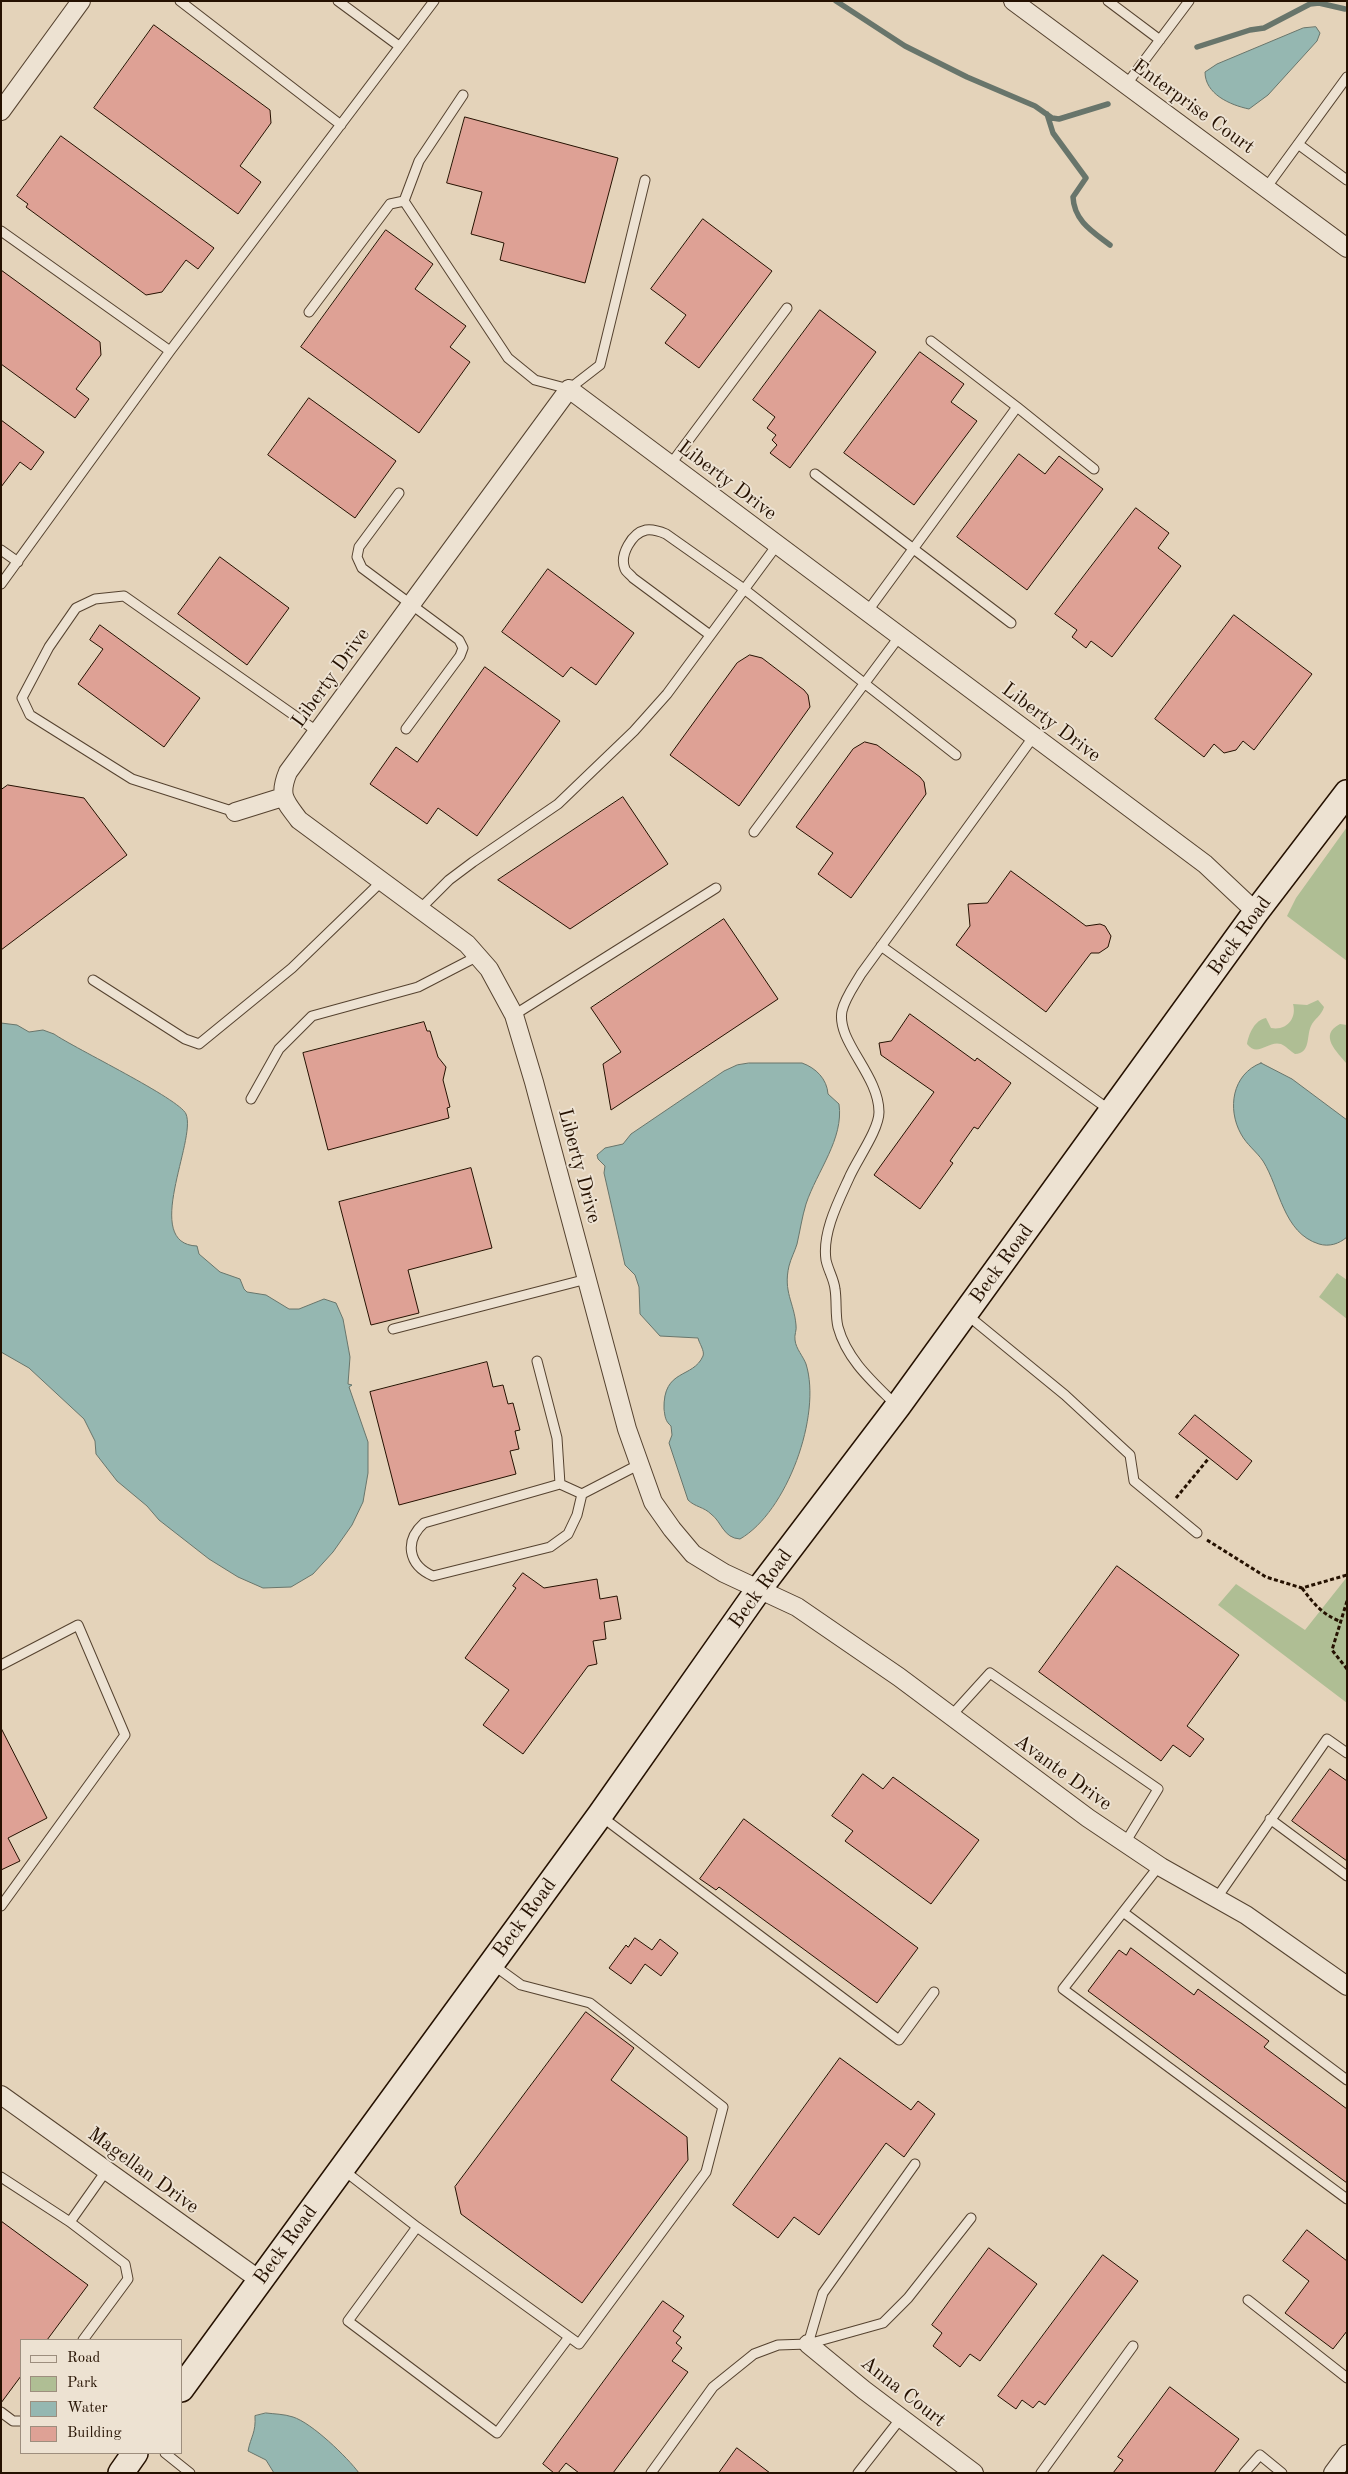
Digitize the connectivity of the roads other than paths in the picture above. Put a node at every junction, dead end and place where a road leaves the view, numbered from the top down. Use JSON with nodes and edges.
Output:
{"nodes":[{"id":1,"x":81,"y":1,"type":"edge"},
{"id":2,"x":180,"y":1,"type":"edge"},
{"id":3,"x":338,"y":1,"type":"edge"},
{"id":4,"x":434,"y":1,"type":"edge"},
{"id":5,"x":1013,"y":1,"type":"edge"},
{"id":6,"x":1108,"y":1,"type":"edge"},
{"id":7,"x":1188,"y":1,"type":"edge"},
{"id":8,"x":1160,"y":40,"type":"junction"},
{"id":9,"x":399,"y":46,"type":"junction"},
{"id":10,"x":1347,"y":77,"type":"edge"},
{"id":11,"x":1126,"y":85,"type":"junction"},
{"id":12,"x":463,"y":95,"type":"dead end"},
{"id":13,"x":4,"y":101,"type":"edge"},
{"id":14,"x":341,"y":125,"type":"junction"},
{"id":15,"x":1298,"y":144,"type":"junction"},
{"id":16,"x":645,"y":180,"type":"dead end"},
{"id":17,"x":1347,"y":180,"type":"edge"},
{"id":18,"x":1266,"y":188,"type":"junction"},
{"id":19,"x":404,"y":201,"type":"junction"},
{"id":20,"x":1,"y":231,"type":"edge"},
{"id":21,"x":1347,"y":248,"type":"edge"},
{"id":22,"x":787,"y":308,"type":"dead end"},
{"id":23,"x":309,"y":312,"type":"dead end"},
{"id":24,"x":931,"y":341,"type":"dead end"},
{"id":25,"x":170,"y":351,"type":"junction"},
{"id":26,"x":569,"y":389,"type":"junction"},
{"id":27,"x":1017,"y":407,"type":"junction"},
{"id":28,"x":670,"y":465,"type":"junction"},
{"id":29,"x":1094,"y":469,"type":"dead end"},
{"id":30,"x":815,"y":474,"type":"dead end"},
{"id":31,"x":399,"y":493,"type":"dead end"},
{"id":32,"x":777,"y":545,"type":"junction"},
{"id":33,"x":914,"y":548,"type":"junction"},
{"id":34,"x":1,"y":550,"type":"edge"},
{"id":35,"x":18,"y":562,"type":"junction"},
{"id":36,"x":1,"y":584,"type":"edge"},
{"id":37,"x":744,"y":589,"type":"junction"},
{"id":38,"x":412,"y":604,"type":"junction"},
{"id":39,"x":867,"y":612,"type":"junction"},
{"id":40,"x":1010,"y":623,"type":"dead end"},
{"id":41,"x":710,"y":636,"type":"junction"},
{"id":42,"x":900,"y":637,"type":"junction"},
{"id":43,"x":864,"y":685,"type":"junction"},
{"id":44,"x":406,"y":729,"type":"dead end"},
{"id":45,"x":318,"y":732,"type":"junction"},
{"id":46,"x":1034,"y":736,"type":"junction"},
{"id":47,"x":956,"y":754,"type":"dead end"},
{"id":48,"x":1347,"y":793,"type":"edge"},
{"id":49,"x":283,"y":797,"type":"junction"},
{"id":50,"x":234,"y":812,"type":"joint"},
{"id":51,"x":754,"y":832,"type":"dead end"},
{"id":52,"x":382,"y":881,"type":"junction"},
{"id":53,"x":716,"y":888,"type":"dead end"},
{"id":54,"x":421,"y":908,"type":"junction"},
{"id":55,"x":1256,"y":912,"type":"junction"},
{"id":56,"x":881,"y":946,"type":"junction"},
{"id":57,"x":478,"y":956,"type":"junction"},
{"id":58,"x":93,"y":980,"type":"dead end"},
{"id":59,"x":514,"y":1015,"type":"junction"},
{"id":60,"x":252,"y":1099,"type":"dead end"},
{"id":61,"x":1113,"y":1112,"type":"junction"},
{"id":62,"x":587,"y":1279,"type":"junction"},
{"id":63,"x":965,"y":1314,"type":"junction"},
{"id":64,"x":393,"y":1329,"type":"dead end"},
{"id":65,"x":537,"y":1361,"type":"dead end"},
{"id":66,"x":898,"y":1406,"type":"junction"},
{"id":67,"x":640,"y":1464,"type":"junction"},
{"id":68,"x":560,"y":1484,"type":"junction"},
{"id":69,"x":582,"y":1494,"type":"junction"},
{"id":70,"x":1197,"y":1533,"type":"road end"},
{"id":71,"x":759,"y":1589,"type":"junction"},
{"id":72,"x":1,"y":1665,"type":"edge"},
{"id":73,"x":951,"y":1716,"type":"junction"},
{"id":74,"x":1347,"y":1753,"type":"edge"},
{"id":75,"x":600,"y":1815,"type":"junction"},
{"id":76,"x":1270,"y":1819,"type":"junction"},
{"id":77,"x":1125,"y":1843,"type":"junction"},
{"id":78,"x":1159,"y":1866,"type":"junction"},
{"id":79,"x":1347,"y":1876,"type":"edge"},
{"id":80,"x":1216,"y":1899,"type":"junction"},
{"id":81,"x":1,"y":1906,"type":"edge"},
{"id":82,"x":1122,"y":1912,"type":"junction"},
{"id":83,"x":492,"y":1964,"type":"junction"},
{"id":84,"x":1347,"y":1986,"type":"edge"},
{"id":85,"x":934,"y":1992,"type":"dead end"},
{"id":86,"x":1347,"y":2080,"type":"edge"},
{"id":87,"x":1,"y":2095,"type":"edge"},
{"id":88,"x":915,"y":2164,"type":"dead end"},
{"id":89,"x":342,"y":2169,"type":"junction"},
{"id":90,"x":106,"y":2171,"type":"junction"},
{"id":91,"x":1,"y":2177,"type":"edge"},
{"id":92,"x":1347,"y":2199,"type":"edge"},
{"id":93,"x":971,"y":2218,"type":"dead end"},
{"id":94,"x":70,"y":2222,"type":"junction"},
{"id":95,"x":417,"y":2227,"type":"junction"},
{"id":96,"x":261,"y":2281,"type":"junction"},
{"id":97,"x":1248,"y":2300,"type":"dead end"},
{"id":98,"x":569,"y":2336,"type":"junction"},
{"id":99,"x":84,"y":2339,"type":"edge"},
{"id":100,"x":808,"y":2344,"type":"junction"},
{"id":101,"x":1133,"y":2346,"type":"dead end"},
{"id":102,"x":1347,"y":2378,"type":"edge"},
{"id":103,"x":182,"y":2388,"type":"edge"},
{"id":104,"x":1,"y":2412,"type":"edge"},
{"id":105,"x":901,"y":2418,"type":"junction"},
{"id":106,"x":20,"y":2421,"type":"edge"},
{"id":107,"x":134,"y":2454,"type":"edge"},
{"id":108,"x":166,"y":2454,"type":"edge"},
{"id":109,"x":1347,"y":2454,"type":"edge"},
{"id":110,"x":120,"y":2473,"type":"edge"},
{"id":111,"x":190,"y":2473,"type":"edge"},
{"id":112,"x":651,"y":2473,"type":"edge"},
{"id":113,"x":858,"y":2473,"type":"edge"},
{"id":114,"x":974,"y":2473,"type":"edge"},
{"id":115,"x":1041,"y":2473,"type":"edge"},
{"id":116,"x":1244,"y":2473,"type":"edge"},
{"id":117,"x":1282,"y":2473,"type":"edge"},
{"id":118,"x":1333,"y":2473,"type":"edge"}],
"edges":[{"from":1,"to":13,"type":"street"},
{"from":2,"to":14,"type":"lane"},
{"from":3,"to":9,"type":"lane"},
{"from":4,"to":9,"type":"lane"},
{"from":5,"to":11,"type":"street","name":"Enterprise Court"},
{"from":6,"to":8,"type":"lane"},
{"from":7,"to":8,"type":"lane"},
{"from":8,"to":11,"type":"lane"},
{"from":9,"to":14,"type":"lane"},
{"from":10,"to":15,"type":"lane"},
{"from":11,"to":18,"type":"street","name":"Enterprise Court"},
{"from":12,"to":19,"type":"lane"},
{"from":14,"to":25,"type":"lane"},
{"from":15,"to":17,"type":"lane"},
{"from":15,"to":18,"type":"lane"},
{"from":16,"to":26,"type":"lane"},
{"from":18,"to":21,"type":"street","name":"Enterprise Court"},
{"from":19,"to":23,"type":"lane"},
{"from":19,"to":26,"type":"lane"},
{"from":20,"to":25,"type":"lane"},
{"from":22,"to":28,"type":"lane"},
{"from":24,"to":27,"type":"lane"},
{"from":25,"to":35,"type":"lane"},
{"from":26,"to":28,"type":"street","name":"Liberty Drive"},
{"from":26,"to":38,"type":"street","name":"Liberty Drive"},
{"from":27,"to":29,"type":"lane"},
{"from":27,"to":33,"type":"lane"},
{"from":28,"to":32,"type":"street","name":"Liberty Drive"},
{"from":30,"to":33,"type":"lane"},
{"from":31,"to":38,"type":"lane"},
{"from":32,"to":37,"type":"lane"},
{"from":32,"to":39,"type":"street","name":"Liberty Drive"},
{"from":33,"to":39,"type":"lane"},
{"from":33,"to":40,"type":"lane"},
{"from":34,"to":35,"type":"lane"},
{"from":35,"to":36,"type":"lane"},
{"from":37,"to":41,"type":"lane"},
{"from":37,"to":41,"type":"lane"},
{"from":37,"to":43,"type":"lane"},
{"from":38,"to":44,"type":"lane"},
{"from":38,"to":45,"type":"street","name":"Liberty Drive"},
{"from":39,"to":42,"type":"street","name":"Liberty Drive"},
{"from":41,"to":54,"type":"lane"},
{"from":42,"to":43,"type":"lane"},
{"from":42,"to":46,"type":"street","name":"Liberty Drive"},
{"from":43,"to":47,"type":"lane"},
{"from":43,"to":51,"type":"lane"},
{"from":45,"to":49,"type":"street","name":"Liberty Drive"},
{"from":45,"to":50,"type":"lane"},
{"from":46,"to":55,"type":"street","name":"Liberty Drive"},
{"from":46,"to":56,"type":"lane"},
{"from":48,"to":55,"type":"street","name":"Beck Road"},
{"from":49,"to":50,"type":"street"},
{"from":49,"to":52,"type":"street","name":"Liberty Drive"},
{"from":52,"to":54,"type":"street","name":"Liberty Drive"},
{"from":52,"to":58,"type":"lane"},
{"from":53,"to":59,"type":"lane"},
{"from":54,"to":57,"type":"street","name":"Liberty Drive"},
{"from":55,"to":61,"type":"street","name":"Beck Road"},
{"from":56,"to":61,"type":"lane"},
{"from":56,"to":66,"type":"lane"},
{"from":57,"to":59,"type":"street","name":"Liberty Drive"},
{"from":57,"to":60,"type":"lane"},
{"from":59,"to":62,"type":"street","name":"Liberty Drive"},
{"from":61,"to":63,"type":"street","name":"Beck Road"},
{"from":62,"to":64,"type":"lane"},
{"from":62,"to":67,"type":"street","name":"Liberty Drive"},
{"from":63,"to":66,"type":"street","name":"Beck Road"},
{"from":63,"to":70,"type":"lane"},
{"from":65,"to":68,"type":"lane"},
{"from":66,"to":71,"type":"street","name":"Beck Road"},
{"from":67,"to":69,"type":"lane"},
{"from":67,"to":71,"type":"street","name":"Liberty Drive"},
{"from":68,"to":69,"type":"lane"},
{"from":68,"to":69,"type":"lane"},
{"from":71,"to":73,"type":"street","name":"Avante Drive"},
{"from":71,"to":75,"type":"street","name":"Beck Road"},
{"from":72,"to":81,"type":"lane"},
{"from":73,"to":77,"type":"street","name":"Avante Drive"},
{"from":73,"to":77,"type":"lane"},
{"from":74,"to":76,"type":"lane"},
{"from":75,"to":83,"type":"street","name":"Beck Road"},
{"from":75,"to":85,"type":"lane"},
{"from":76,"to":79,"type":"lane"},
{"from":76,"to":80,"type":"lane"},
{"from":77,"to":78,"type":"street","name":"Avante Drive"},
{"from":78,"to":80,"type":"street","name":"Avante Drive"},
{"from":78,"to":82,"type":"lane"},
{"from":80,"to":84,"type":"street","name":"Avante Drive"},
{"from":82,"to":86,"type":"lane"},
{"from":82,"to":92,"type":"lane"},
{"from":83,"to":89,"type":"street","name":"Beck Road"},
{"from":83,"to":98,"type":"lane"},
{"from":87,"to":90,"type":"street","name":"Magellan Drive"},
{"from":88,"to":100,"type":"lane"},
{"from":89,"to":95,"type":"lane"},
{"from":89,"to":96,"type":"street","name":"Beck Road"},
{"from":90,"to":94,"type":"lane"},
{"from":90,"to":96,"type":"street","name":"Magellan Drive"},
{"from":91,"to":94,"type":"lane"},
{"from":93,"to":100,"type":"lane"},
{"from":94,"to":99,"type":"lane"},
{"from":95,"to":98,"type":"lane"},
{"from":95,"to":98,"type":"lane"},
{"from":96,"to":103,"type":"street","name":"Beck Road"},
{"from":97,"to":102,"type":"lane"},
{"from":100,"to":105,"type":"street","name":"Anna Court"},
{"from":100,"to":112,"type":"lane"},
{"from":101,"to":115,"type":"lane"},
{"from":104,"to":106,"type":"lane"},
{"from":105,"to":113,"type":"lane"},
{"from":105,"to":114,"type":"street","name":"Anna Court"},
{"from":107,"to":110,"type":"street"},
{"from":108,"to":111,"type":"lane"},
{"from":109,"to":118,"type":"street"},
{"from":116,"to":117,"type":"lane"}]}
